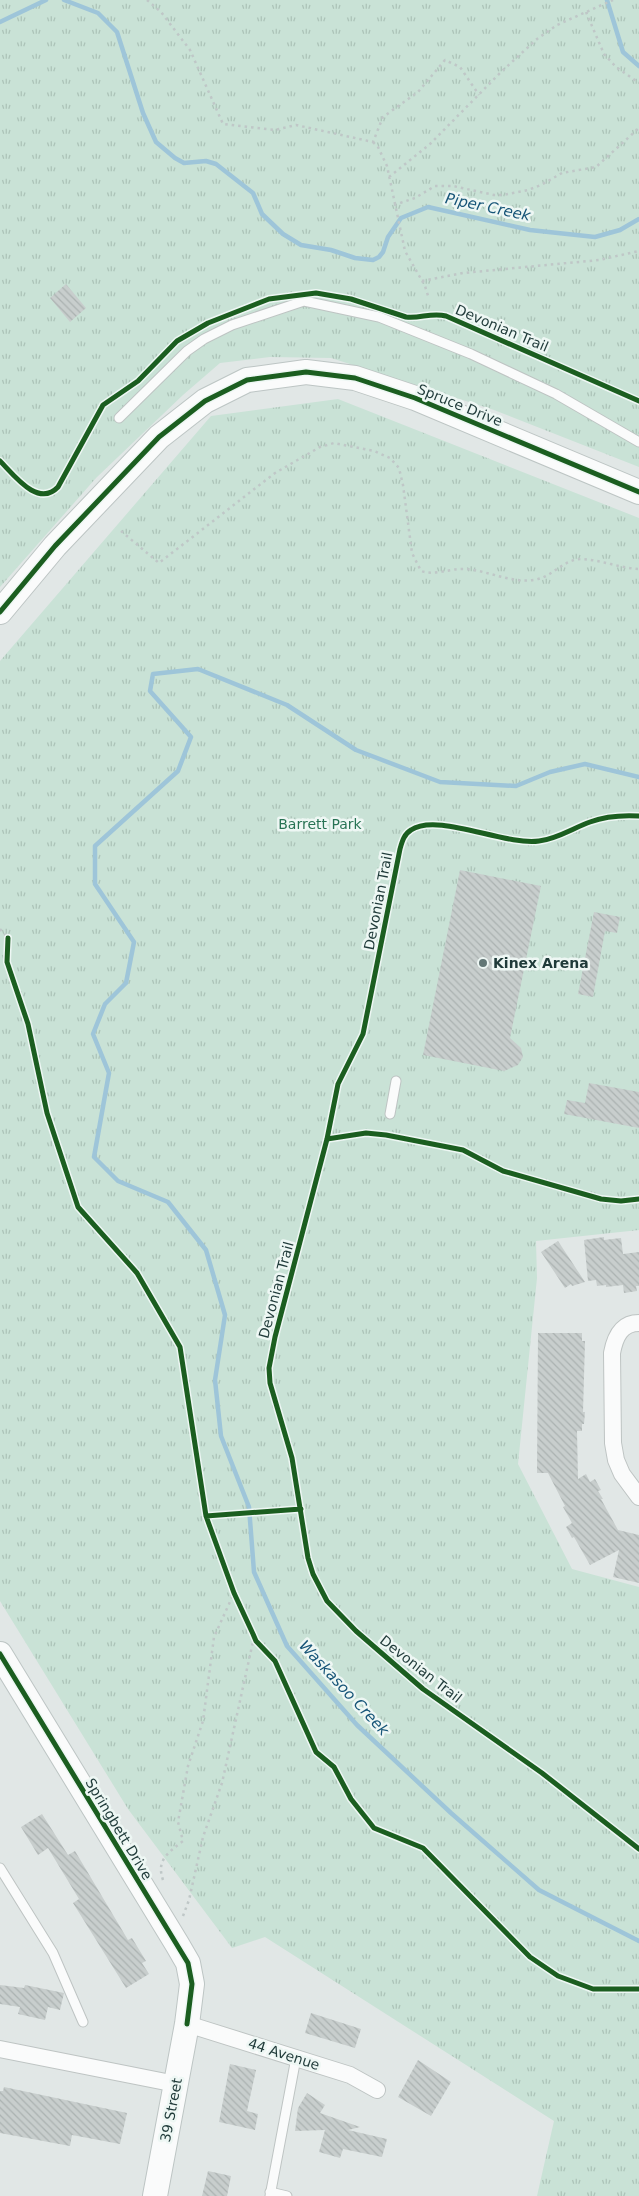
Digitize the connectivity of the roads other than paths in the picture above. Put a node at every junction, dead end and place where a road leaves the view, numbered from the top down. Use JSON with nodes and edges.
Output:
{"nodes":[{"id":1,"x":119,"y":418,"type":"dead end"},
{"id":2,"x":639,"y":442,"type":"edge"},
{"id":3,"x":639,"y":492,"type":"edge"},
{"id":4,"x":0,"y":612,"type":"edge"},
{"id":5,"x":396,"y":1081,"type":"dead end"},
{"id":6,"x":390,"y":1114,"type":"dead end"},
{"id":7,"x":639,"y":1323,"type":"edge"},
{"id":8,"x":639,"y":1497,"type":"edge"},
{"id":9,"x":0,"y":1654,"type":"edge"},
{"id":10,"x":0,"y":1868,"type":"edge"},
{"id":11,"x":83,"y":2022,"type":"dead end"},
{"id":12,"x":188,"y":2024,"type":"junction"},
{"id":13,"x":0,"y":2049,"type":"edge"},
{"id":14,"x":296,"y":2058,"type":"junction"},
{"id":15,"x":176,"y":2084,"type":"junction"},
{"id":16,"x":377,"y":2090,"type":"dead end"},
{"id":17,"x":270,"y":2194,"type":"edge"},
{"id":18,"x":155,"y":2196,"type":"edge"},
{"id":19,"x":287,"y":2196,"type":"edge"}],
"edges":[{"from":1,"to":2,"type":"lane"},
{"from":3,"to":4,"type":"street","name":"Spruce Drive"},
{"from":5,"to":6,"type":"lane"},
{"from":7,"to":8,"type":"street"},
{"from":9,"to":12,"type":"street","name":"Springbett Drive"},
{"from":10,"to":11,"type":"lane"},
{"from":12,"to":14,"type":"street","name":"44 Avenue"},
{"from":12,"to":15,"type":"street","name":"39 Street"},
{"from":13,"to":15,"type":"street"},
{"from":14,"to":16,"type":"street","name":"44 Avenue"},
{"from":14,"to":17,"type":"lane"},
{"from":15,"to":18,"type":"street","name":"39 Street"},
{"from":17,"to":19,"type":"lane"}]}
